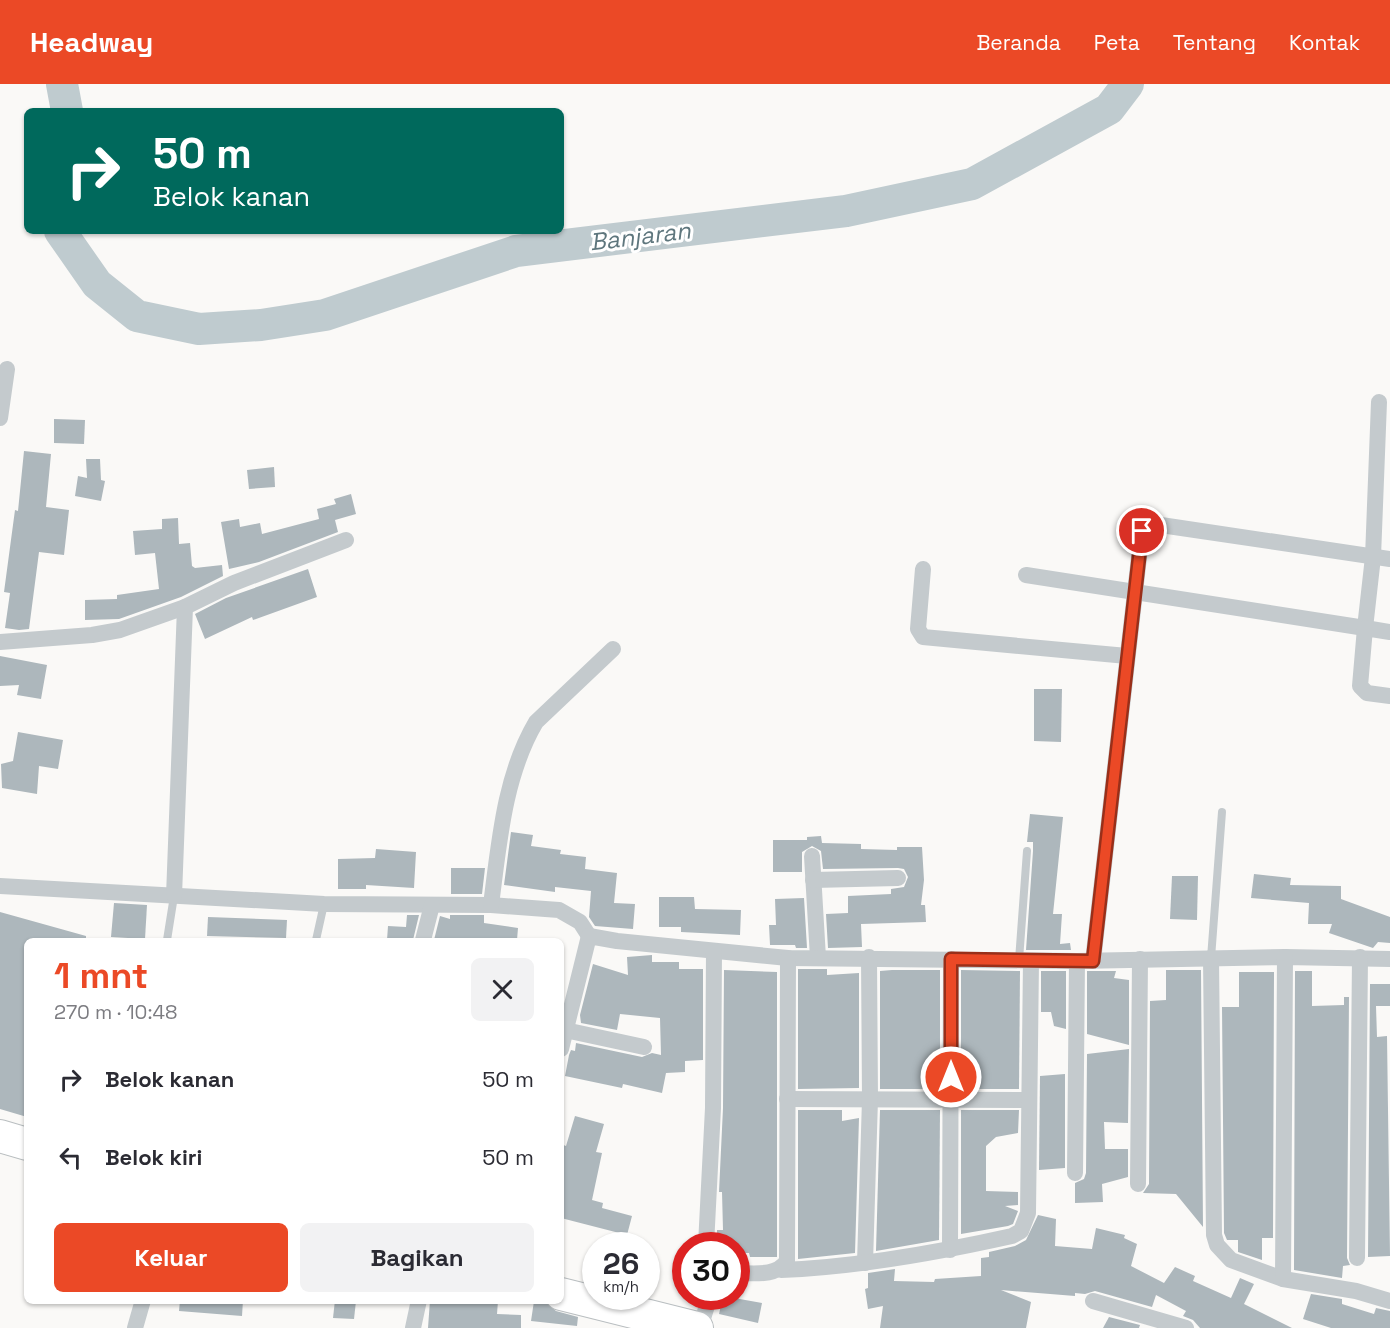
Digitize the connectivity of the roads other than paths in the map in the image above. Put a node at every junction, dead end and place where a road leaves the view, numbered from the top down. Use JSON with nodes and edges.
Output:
{"nodes":[{"id":1,"x":7,"y":369,"type":"dead end"},
{"id":2,"x":1379,"y":402,"type":"dead end"},
{"id":3,"x":0,"y":418,"type":"edge"},
{"id":4,"x":1383,"y":492,"type":"edge"},
{"id":5,"x":346,"y":540,"type":"dead end"},
{"id":6,"x":1373,"y":557,"type":"junction"},
{"id":7,"x":1390,"y":559,"type":"edge"},
{"id":8,"x":922,"y":569,"type":"dead end"},
{"id":9,"x":1026,"y":575,"type":"dead end"},
{"id":10,"x":1134,"y":590,"type":"junction"},
{"id":11,"x":185,"y":607,"type":"junction"},
{"id":12,"x":1365,"y":628,"type":"junction"},
{"id":13,"x":1390,"y":632,"type":"edge"},
{"id":14,"x":0,"y":642,"type":"edge"},
{"id":15,"x":613,"y":649,"type":"dead end"},
{"id":16,"x":1127,"y":656,"type":"junction"},
{"id":17,"x":1390,"y":696,"type":"edge"},
{"id":18,"x":1222,"y":812,"type":"dead end"},
{"id":19,"x":1027,"y":851,"type":"dead end"},
{"id":20,"x":812,"y":856,"type":"dead end"},
{"id":21,"x":898,"y":878,"type":"dead end"},
{"id":22,"x":813,"y":880,"type":"junction"},
{"id":23,"x":0,"y":886,"type":"edge"},
{"id":24,"x":174,"y":896,"type":"junction"},
{"id":25,"x":324,"y":904,"type":"junction"},
{"id":26,"x":432,"y":905,"type":"junction"},
{"id":27,"x":490,"y":905,"type":"junction"},
{"id":28,"x":589,"y":936,"type":"junction"},
{"id":29,"x":167,"y":938,"type":"edge"},
{"id":30,"x":316,"y":938,"type":"edge"},
{"id":31,"x":424,"y":938,"type":"edge"},
{"id":32,"x":714,"y":951,"type":"junction"},
{"id":33,"x":869,"y":957,"type":"junction"},
{"id":34,"x":1285,"y":957,"type":"junction"},
{"id":35,"x":1360,"y":957,"type":"junction"},
{"id":36,"x":789,"y":958,"type":"junction"},
{"id":37,"x":818,"y":958,"type":"junction"},
{"id":38,"x":1211,"y":958,"type":"junction"},
{"id":39,"x":951,"y":959,"type":"junction"},
{"id":40,"x":1140,"y":959,"type":"junction"},
{"id":41,"x":1390,"y":959,"type":"edge"},
{"id":42,"x":1025,"y":961,"type":"junction"},
{"id":43,"x":1085,"y":961,"type":"junction"},
{"id":44,"x":565,"y":1030,"type":"junction"},
{"id":45,"x":564,"y":1035,"type":"edge"},
{"id":46,"x":644,"y":1047,"type":"dead end"},
{"id":47,"x":870,"y":1099,"type":"junction"},
{"id":48,"x":787,"y":1100,"type":"junction"},
{"id":49,"x":951,"y":1100,"type":"junction"},
{"id":50,"x":1029,"y":1100,"type":"junction"},
{"id":51,"x":0,"y":1136,"type":"edge"},
{"id":52,"x":24,"y":1143,"type":"edge"},
{"id":53,"x":1075,"y":1173,"type":"dead end"},
{"id":54,"x":1138,"y":1184,"type":"dead end"},
{"id":55,"x":707,"y":1232,"type":"edge"},
{"id":56,"x":950,"y":1250,"type":"junction"},
{"id":57,"x":1357,"y":1258,"type":"dead end"},
{"id":58,"x":865,"y":1263,"type":"junction"},
{"id":59,"x":781,"y":1270,"type":"junction"},
{"id":60,"x":750,"y":1273,"type":"edge"},
{"id":61,"x":1283,"y":1279,"type":"junction"},
{"id":62,"x":564,"y":1295,"type":"edge"},
{"id":63,"x":1092,"y":1301,"type":"dead end"},
{"id":64,"x":1390,"y":1301,"type":"edge"},
{"id":65,"x":142,"y":1304,"type":"edge"},
{"id":66,"x":418,"y":1304,"type":"edge"},
{"id":67,"x":705,"y":1310,"type":"edge"},
{"id":68,"x":636,"y":1321,"type":"edge"},
{"id":69,"x":135,"y":1328,"type":"edge"},
{"id":70,"x":413,"y":1328,"type":"edge"},
{"id":71,"x":699,"y":1328,"type":"edge"},
{"id":72,"x":1186,"y":1328,"type":"edge"}],
"edges":[{"from":1,"to":3,"type":"street"},
{"from":2,"to":4,"type":"street"},
{"from":4,"to":6,"type":"street"},
{"from":5,"to":11,"type":"street"},
{"from":6,"to":7,"type":"street"},
{"from":6,"to":10,"type":"street"},
{"from":6,"to":12,"type":"street"},
{"from":8,"to":16,"type":"street"},
{"from":9,"to":10,"type":"street"},
{"from":10,"to":12,"type":"street"},
{"from":10,"to":16,"type":"street"},
{"from":11,"to":14,"type":"street"},
{"from":11,"to":24,"type":"street"},
{"from":12,"to":13,"type":"street"},
{"from":12,"to":17,"type":"street"},
{"from":15,"to":27,"type":"street"},
{"from":16,"to":43,"type":"street"},
{"from":18,"to":38,"type":"lane"},
{"from":19,"to":42,"type":"lane"},
{"from":20,"to":22,"type":"street"},
{"from":21,"to":22,"type":"street"},
{"from":22,"to":37,"type":"street"},
{"from":23,"to":24,"type":"street"},
{"from":24,"to":25,"type":"street"},
{"from":24,"to":29,"type":"lane"},
{"from":25,"to":26,"type":"street"},
{"from":25,"to":30,"type":"lane"},
{"from":26,"to":27,"type":"street"},
{"from":26,"to":31,"type":"street"},
{"from":27,"to":28,"type":"street"},
{"from":28,"to":32,"type":"street"},
{"from":28,"to":44,"type":"street"},
{"from":32,"to":36,"type":"street"},
{"from":32,"to":55,"type":"street"},
{"from":33,"to":37,"type":"street"},
{"from":33,"to":39,"type":"street"},
{"from":33,"to":47,"type":"street"},
{"from":34,"to":35,"type":"street"},
{"from":34,"to":38,"type":"street"},
{"from":34,"to":61,"type":"street"},
{"from":35,"to":41,"type":"street"},
{"from":35,"to":57,"type":"street"},
{"from":36,"to":37,"type":"street"},
{"from":36,"to":48,"type":"street"},
{"from":38,"to":40,"type":"street"},
{"from":38,"to":61,"type":"street"},
{"from":39,"to":42,"type":"street"},
{"from":39,"to":49,"type":"street"},
{"from":40,"to":43,"type":"street"},
{"from":40,"to":54,"type":"street"},
{"from":42,"to":43,"type":"street"},
{"from":42,"to":50,"type":"street"},
{"from":43,"to":53,"type":"street"},
{"from":44,"to":45,"type":"street"},
{"from":44,"to":46,"type":"street"},
{"from":47,"to":48,"type":"street"},
{"from":47,"to":49,"type":"street"},
{"from":47,"to":58,"type":"street"},
{"from":48,"to":59,"type":"street"},
{"from":49,"to":50,"type":"street"},
{"from":49,"to":56,"type":"street"},
{"from":50,"to":56,"type":"street"},
{"from":51,"to":52,"type":"highway"},
{"from":56,"to":58,"type":"street"},
{"from":58,"to":59,"type":"street"},
{"from":59,"to":60,"type":"street"},
{"from":61,"to":64,"type":"street"},
{"from":62,"to":68,"type":"highway"},
{"from":63,"to":72,"type":"street"},
{"from":65,"to":69,"type":"street"},
{"from":66,"to":70,"type":"street"},
{"from":67,"to":71,"type":"street"},
{"from":68,"to":71,"type":"highway"}]}
